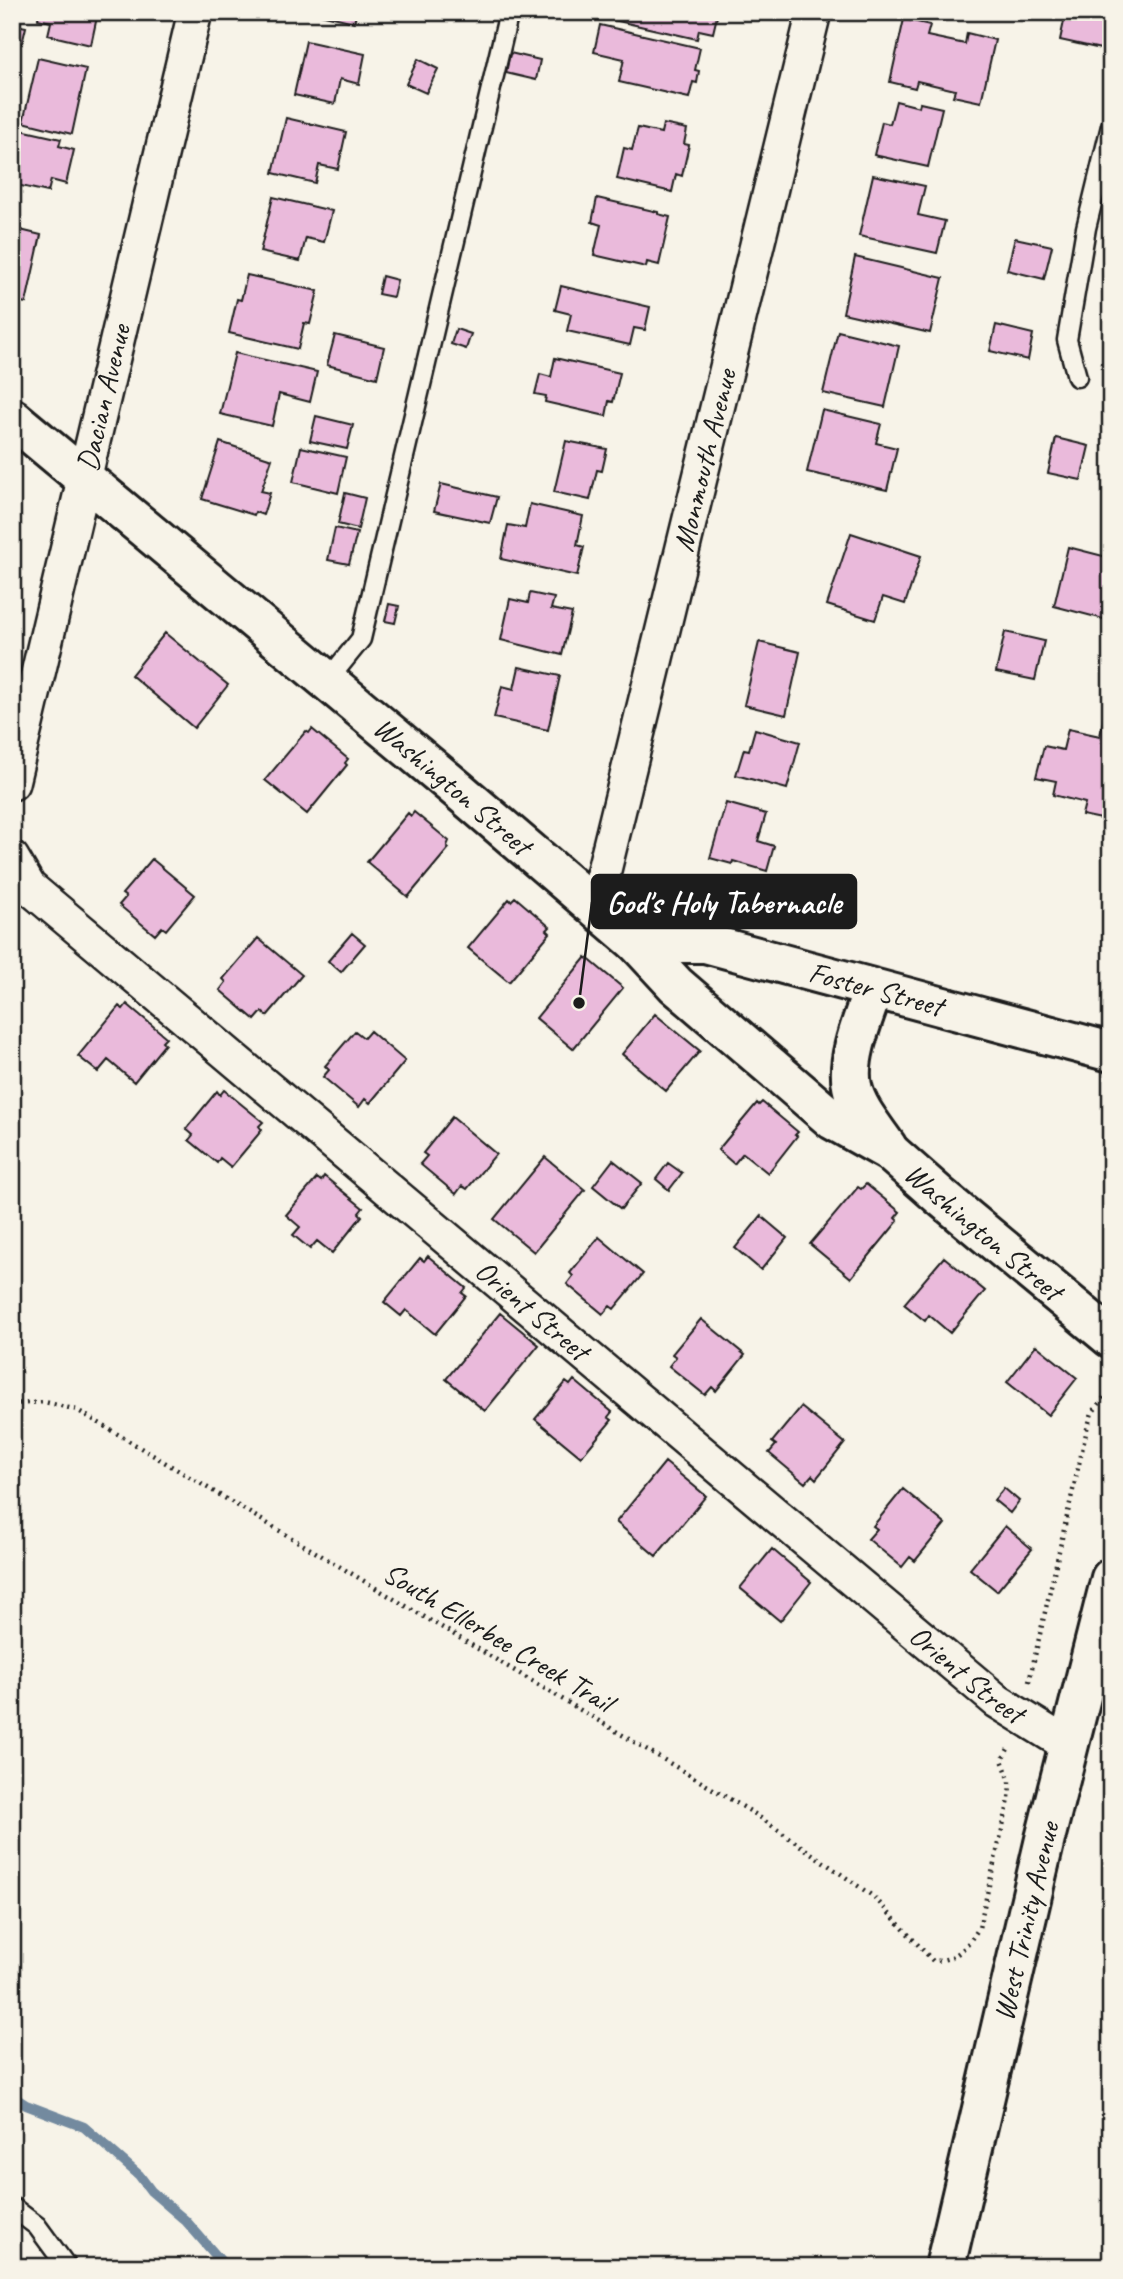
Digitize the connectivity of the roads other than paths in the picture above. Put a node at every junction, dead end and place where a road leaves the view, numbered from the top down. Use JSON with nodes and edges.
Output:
{"nodes":[{"id":1,"x":195,"y":12,"type":"edge"},
{"id":2,"x":509,"y":12,"type":"edge"},
{"id":3,"x":814,"y":12,"type":"edge"},
{"id":4,"x":1111,"y":125,"type":"edge"},
{"id":5,"x":1077,"y":377,"type":"dead end"},
{"id":6,"x":12,"y":418,"type":"edge"},
{"id":7,"x":84,"y":478,"type":"junction"},
{"id":8,"x":327,"y":681,"type":"junction"},
{"id":9,"x":12,"y":783,"type":"edge"},
{"id":10,"x":12,"y":858,"type":"edge"},
{"id":11,"x":595,"y":907,"type":"junction"},
{"id":12,"x":638,"y":943,"type":"junction"},
{"id":13,"x":873,"y":990,"type":"junction"},
{"id":14,"x":1111,"y":1052,"type":"edge"},
{"id":15,"x":890,"y":1152,"type":"junction"},
{"id":16,"x":1111,"y":1338,"type":"edge"},
{"id":17,"x":1111,"y":1578,"type":"edge"},
{"id":18,"x":1068,"y":1745,"type":"junction"},
{"id":19,"x":12,"y":2207,"type":"edge"},
{"id":20,"x":67,"y":2267,"type":"edge"},
{"id":21,"x":945,"y":2267,"type":"edge"}],
"edges":[{"from":1,"to":7,"type":"street","name":"Dacian Avenue"},
{"from":2,"to":8,"type":"lane"},
{"from":3,"to":11,"type":"street","name":"Monmouth Avenue"},
{"from":4,"to":5,"type":"lane"},
{"from":6,"to":7,"type":"street","name":"Washington Street"},
{"from":7,"to":8,"type":"street","name":"Washington Street"},
{"from":7,"to":9,"type":"street","name":"Dacian Avenue"},
{"from":8,"to":11,"type":"street","name":"Washington Street"},
{"from":10,"to":18,"type":"street","name":"Orient Street"},
{"from":11,"to":12,"type":"street","name":"Washington Street"},
{"from":12,"to":13,"type":"street","name":"Foster Street"},
{"from":12,"to":15,"type":"street","name":"Washington Street"},
{"from":13,"to":14,"type":"street","name":"Foster Street"},
{"from":13,"to":15,"type":"street","name":"Washington Street"},
{"from":15,"to":16,"type":"street","name":"Washington Street"},
{"from":17,"to":18,"type":"street","name":"West Trinity Avenue"},
{"from":18,"to":21,"type":"street","name":"West Trinity Avenue"},
{"from":19,"to":20,"type":"lane"}]}
